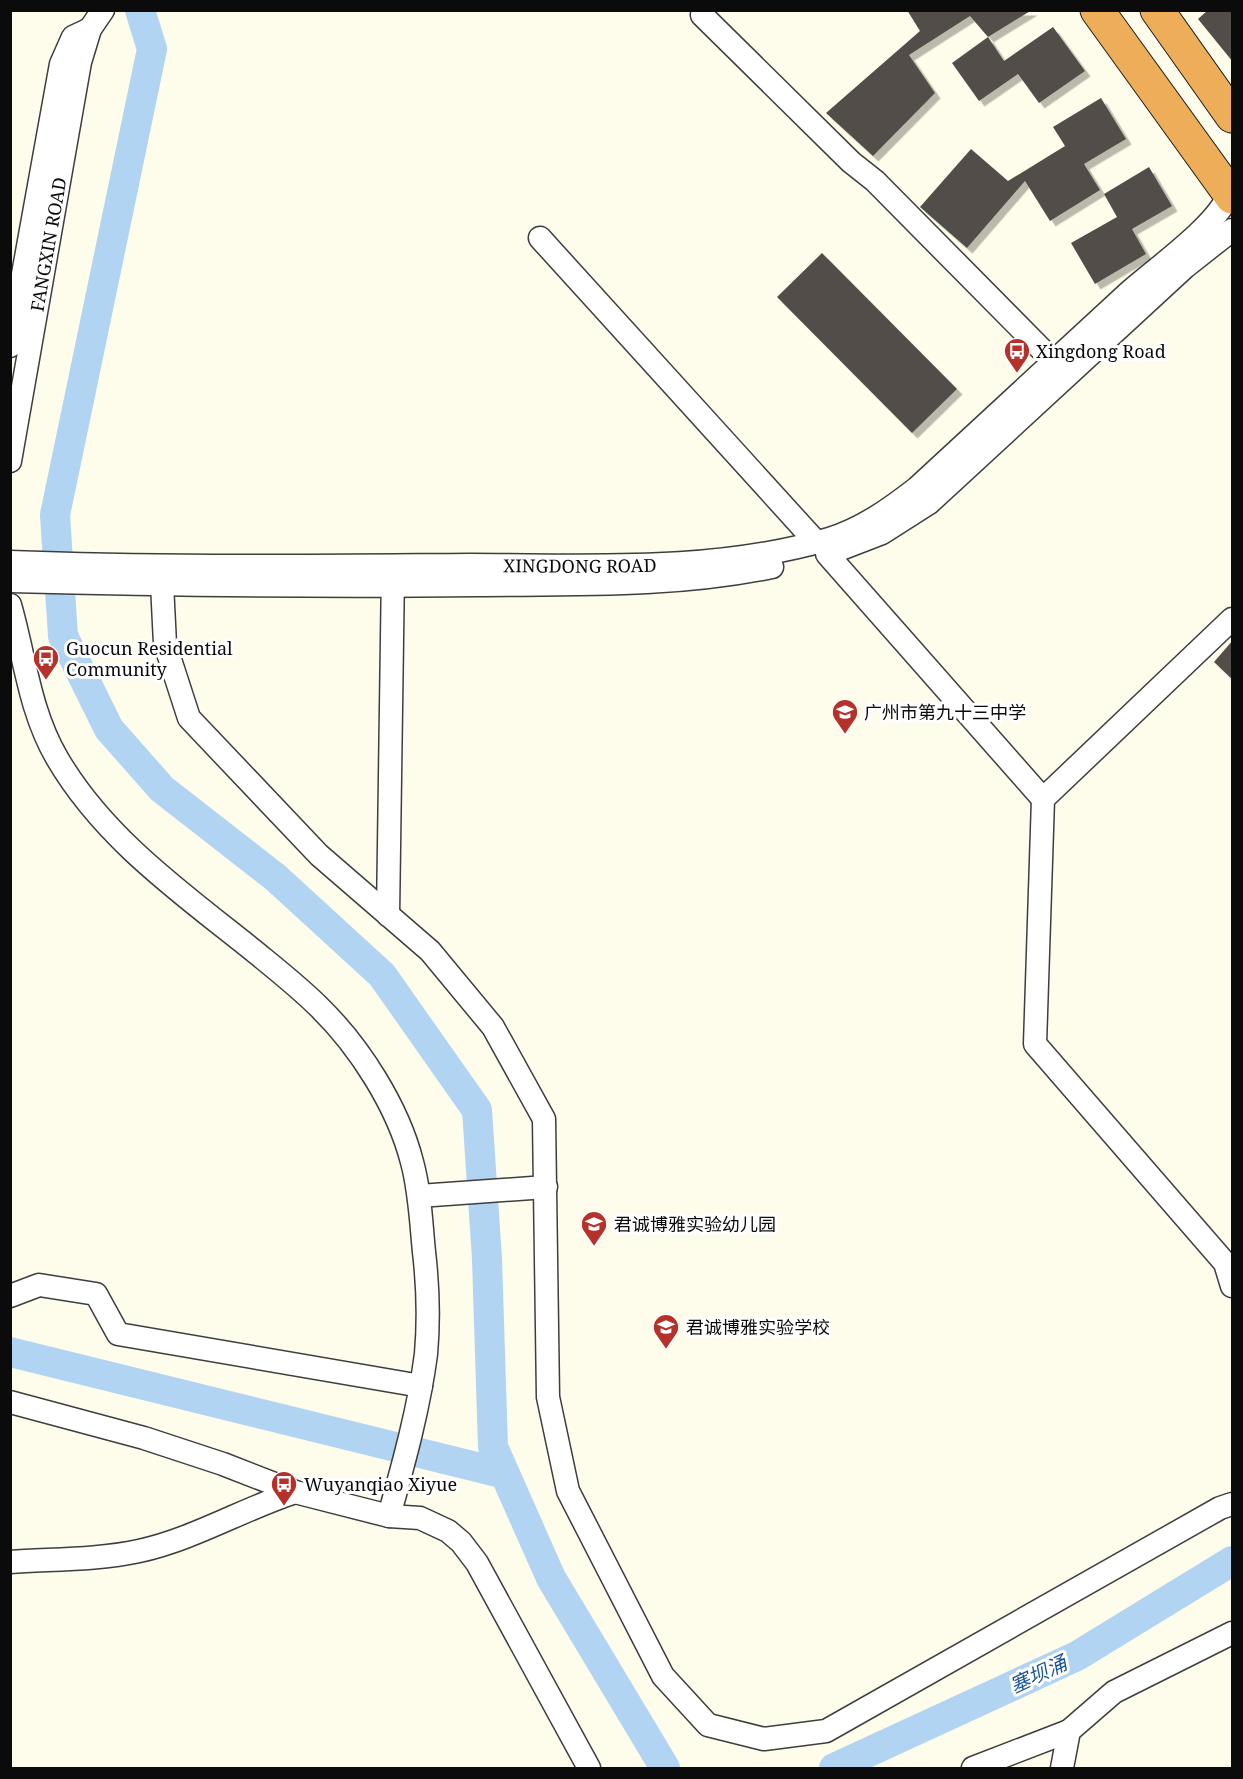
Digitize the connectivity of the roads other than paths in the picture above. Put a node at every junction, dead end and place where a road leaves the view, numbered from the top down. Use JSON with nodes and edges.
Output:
{"nodes":[{"id":1,"x":1157,"y":10,"type":"edge"},
{"id":2,"x":702,"y":15,"type":"dead end"},
{"id":3,"x":92,"y":17,"type":"edge"},
{"id":4,"x":1106,"y":23,"type":"edge"},
{"id":5,"x":1233,"y":116,"type":"edge"},
{"id":6,"x":1231,"y":195,"type":"edge"},
{"id":7,"x":1233,"y":230,"type":"edge"},
{"id":8,"x":540,"y":238,"type":"dead end"},
{"id":9,"x":10,"y":346,"type":"edge"},
{"id":10,"x":1054,"y":362,"type":"junction"},
{"id":11,"x":10,"y":461,"type":"edge"},
{"id":12,"x":821,"y":548,"type":"junction"},
{"id":13,"x":19,"y":572,"type":"edge"},
{"id":14,"x":96,"y":574,"type":"junction"},
{"id":15,"x":393,"y":576,"type":"junction"},
{"id":16,"x":162,"y":584,"type":"junction"},
{"id":17,"x":10,"y":605,"type":"edge"},
{"id":18,"x":1233,"y":619,"type":"edge"},
{"id":19,"x":1043,"y":799,"type":"junction"},
{"id":20,"x":388,"y":915,"type":"junction"},
{"id":21,"x":546,"y":1187,"type":"junction"},
{"id":22,"x":418,"y":1196,"type":"junction"},
{"id":23,"x":1233,"y":1286,"type":"edge"},
{"id":24,"x":10,"y":1296,"type":"edge"},
{"id":25,"x":421,"y":1386,"type":"junction"},
{"id":26,"x":10,"y":1402,"type":"edge"},
{"id":27,"x":295,"y":1492,"type":"junction"},
{"id":28,"x":1233,"y":1504,"type":"edge"},
{"id":29,"x":389,"y":1516,"type":"junction"},
{"id":30,"x":10,"y":1562,"type":"edge"},
{"id":31,"x":1233,"y":1633,"type":"edge"},
{"id":32,"x":1069,"y":1731,"type":"junction"},
{"id":33,"x":589,"y":1768,"type":"edge"},
{"id":34,"x":973,"y":1768,"type":"edge"},
{"id":35,"x":1062,"y":1768,"type":"edge"}],
"edges":[{"from":1,"to":4,"type":"highway"},
{"from":1,"to":5,"type":"highway"},
{"from":2,"to":10,"type":"street"},
{"from":3,"to":9,"type":"street","name":"FANGXIN ROAD"},
{"from":3,"to":11,"type":"street","name":"FANGXIN ROAD"},
{"from":4,"to":6,"type":"highway"},
{"from":6,"to":10,"type":"street","name":"XINGDONG ROAD"},
{"from":7,"to":12,"type":"street","name":"XINGDONG ROAD"},
{"from":8,"to":12,"type":"street"},
{"from":10,"to":12,"type":"street","name":"XINGDONG ROAD"},
{"from":12,"to":15,"type":"street","name":"XINGDONG ROAD"},
{"from":12,"to":19,"type":"street"},
{"from":13,"to":14,"type":"street","name":"XINGDONG ROAD"},
{"from":14,"to":15,"type":"street","name":"XINGDONG ROAD"},
{"from":14,"to":16,"type":"street","name":"XINGDONG ROAD"},
{"from":15,"to":16,"type":"street","name":"XINGDONG ROAD"},
{"from":15,"to":20,"type":"street"},
{"from":16,"to":20,"type":"street"},
{"from":17,"to":22,"type":"street"},
{"from":18,"to":19,"type":"street"},
{"from":19,"to":23,"type":"street"},
{"from":20,"to":21,"type":"street"},
{"from":21,"to":22,"type":"street"},
{"from":21,"to":28,"type":"street"},
{"from":22,"to":25,"type":"street"},
{"from":24,"to":25,"type":"street"},
{"from":25,"to":29,"type":"street"},
{"from":26,"to":27,"type":"street"},
{"from":27,"to":29,"type":"street"},
{"from":27,"to":30,"type":"street"},
{"from":29,"to":33,"type":"street"},
{"from":31,"to":32,"type":"street"},
{"from":32,"to":34,"type":"street"},
{"from":32,"to":35,"type":"street"}]}
